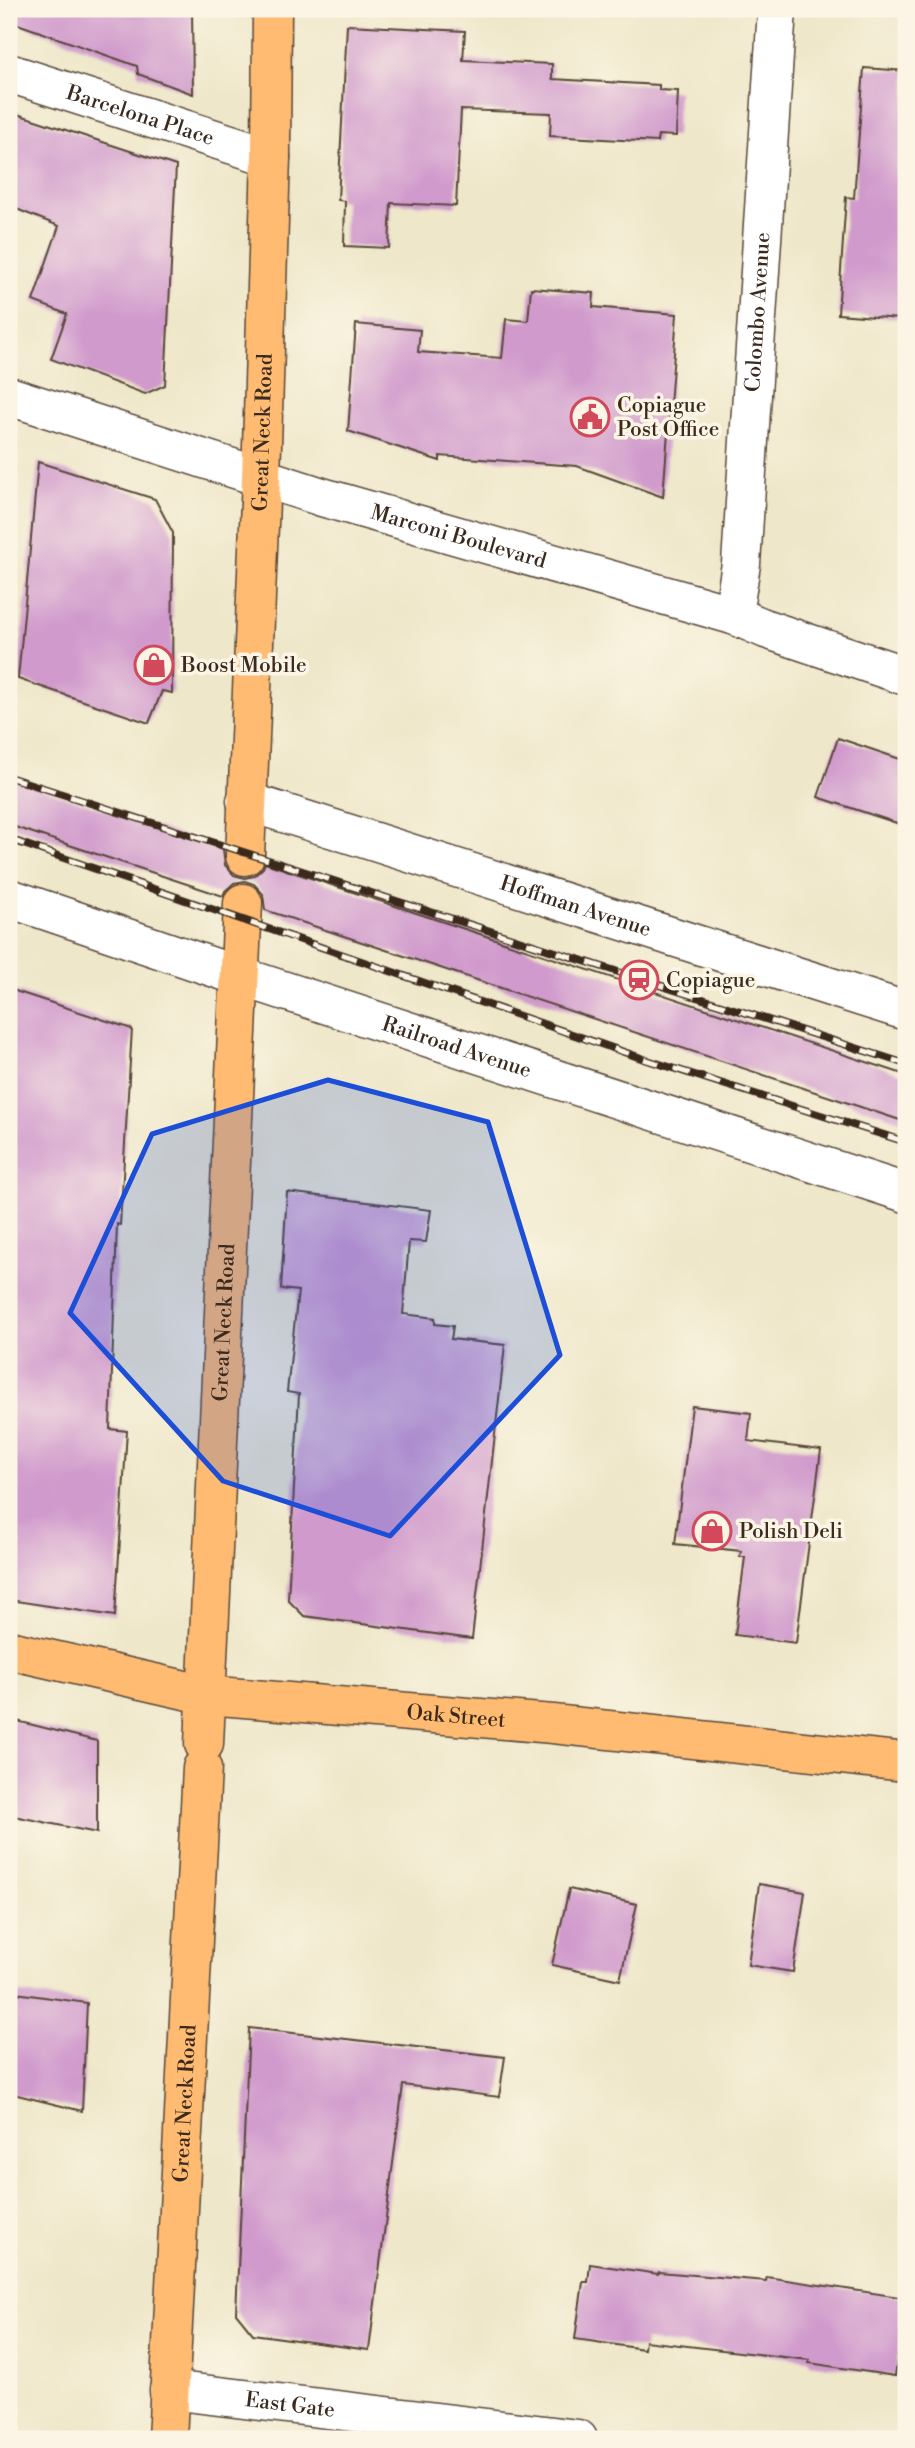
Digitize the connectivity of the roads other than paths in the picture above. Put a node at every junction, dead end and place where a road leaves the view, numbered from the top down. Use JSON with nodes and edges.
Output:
{"nodes":[{"id":1,"x":272,"y":9,"type":"edge"},
{"id":2,"x":777,"y":9,"type":"edge"},
{"id":3,"x":9,"y":73,"type":"edge"},
{"id":4,"x":271,"y":157,"type":"junction"},
{"id":5,"x":9,"y":396,"type":"edge"},
{"id":6,"x":261,"y":478,"type":"junction"},
{"id":7,"x":733,"y":615,"type":"junction"},
{"id":8,"x":906,"y":676,"type":"edge"},
{"id":9,"x":246,"y":800,"type":"junction"},
{"id":10,"x":245,"y":856,"type":"dead end"},
{"id":11,"x":9,"y":898,"type":"edge"},
{"id":12,"x":243,"y":903,"type":"dead end"},
{"id":13,"x":239,"y":976,"type":"junction"},
{"id":14,"x":906,"y":1011,"type":"edge"},
{"id":15,"x":906,"y":1193,"type":"edge"},
{"id":16,"x":9,"y":1650,"type":"edge"},
{"id":17,"x":206,"y":1695,"type":"junction"},
{"id":18,"x":906,"y":1762,"type":"edge"},
{"id":19,"x":169,"y":2390,"type":"junction"},
{"id":20,"x":167,"y":2439,"type":"edge"},
{"id":21,"x":578,"y":2439,"type":"edge"}],
"edges":[{"from":1,"to":4,"type":"main road","name":"Great Neck Road"},
{"from":2,"to":7,"type":"street","name":"Colombo Avenue"},
{"from":3,"to":4,"type":"street","name":"Barcelona Place"},
{"from":4,"to":6,"type":"main road","name":"Great Neck Road"},
{"from":5,"to":6,"type":"street","name":"Marconi Boulevard"},
{"from":6,"to":7,"type":"street","name":"Marconi Boulevard"},
{"from":6,"to":9,"type":"main road","name":"Great Neck Road"},
{"from":7,"to":8,"type":"street","name":"Marconi Boulevard"},
{"from":9,"to":10,"type":"main road","name":"Great Neck Road"},
{"from":9,"to":14,"type":"street","name":"Hoffman Avenue"},
{"from":11,"to":13,"type":"street","name":"Railroad Avenue"},
{"from":12,"to":13,"type":"main road","name":"Great Neck Road"},
{"from":13,"to":15,"type":"street","name":"Railroad Avenue"},
{"from":13,"to":17,"type":"main road","name":"Great Neck Road"},
{"from":16,"to":17,"type":"main road","name":"Oak Street"},
{"from":17,"to":18,"type":"main road","name":"Oak Street"},
{"from":17,"to":19,"type":"main road","name":"Great Neck Road"},
{"from":19,"to":20,"type":"main road","name":"Great Neck Road"},
{"from":19,"to":21,"type":"street","name":"East Gate"}]}
